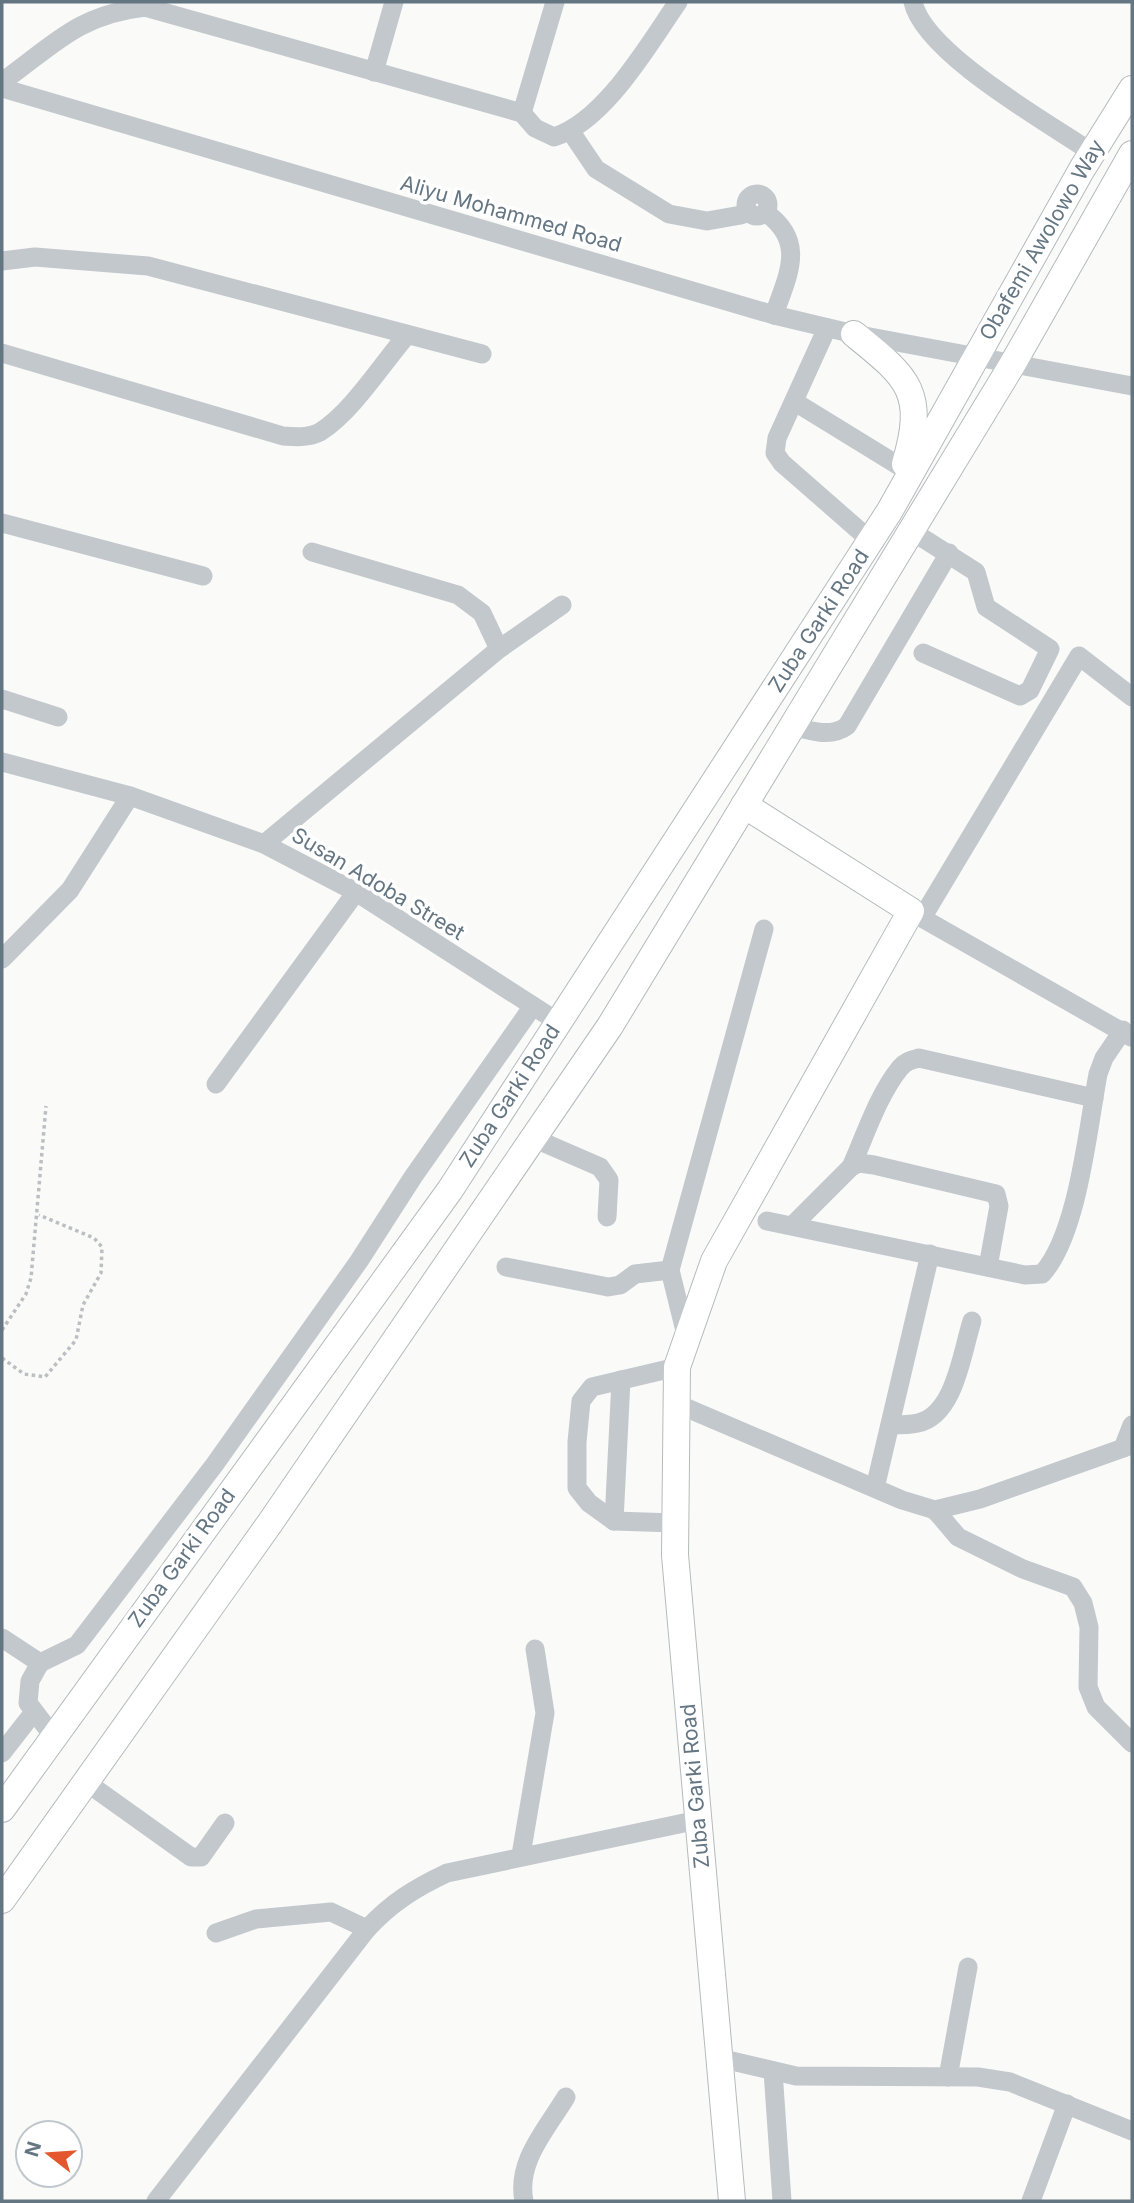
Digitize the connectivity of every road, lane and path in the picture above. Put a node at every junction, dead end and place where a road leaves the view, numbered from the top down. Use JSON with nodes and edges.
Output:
{"nodes":[{"id":1,"x":394,"y":2,"type":"edge"},
{"id":2,"x":555,"y":2,"type":"edge"},
{"id":3,"x":678,"y":2,"type":"edge"},
{"id":4,"x":913,"y":2,"type":"edge"},
{"id":5,"x":146,"y":4,"type":"edge"},
{"id":6,"x":374,"y":72,"type":"junction"},
{"id":7,"x":2,"y":82,"type":"edge"},
{"id":8,"x":2,"y":88,"type":"edge"},
{"id":9,"x":1132,"y":89,"type":"edge"},
{"id":10,"x":43,"y":100,"type":"junction"},
{"id":11,"x":2,"y":105,"type":"edge"},
{"id":12,"x":522,"y":114,"type":"junction"},
{"id":13,"x":571,"y":132,"type":"junction"},
{"id":14,"x":1091,"y":152,"type":"junction"},
{"id":15,"x":1132,"y":154,"type":"edge"},
{"id":16,"x":2,"y":261,"type":"edge"},
{"id":17,"x":774,"y":315,"type":"junction"},
{"id":18,"x":827,"y":328,"type":"junction"},
{"id":19,"x":854,"y":334,"type":"junction"},
{"id":20,"x":407,"y":335,"type":"junction"},
{"id":21,"x":2,"y":353,"type":"edge"},
{"id":22,"x":482,"y":354,"type":"dead end"},
{"id":23,"x":976,"y":355,"type":"junction"},
{"id":24,"x":1012,"y":365,"type":"junction"},
{"id":25,"x":1131,"y":381,"type":"edge"},
{"id":26,"x":795,"y":402,"type":"junction"},
{"id":27,"x":904,"y":468,"type":"junction"},
{"id":28,"x":888,"y":512,"type":"junction"},
{"id":29,"x":2,"y":523,"type":"edge"},
{"id":30,"x":910,"y":530,"type":"junction"},
{"id":31,"x":870,"y":540,"type":"junction"},
{"id":32,"x":312,"y":552,"type":"dead end"},
{"id":33,"x":949,"y":553,"type":"junction"},
{"id":34,"x":204,"y":576,"type":"dead end"},
{"id":35,"x":562,"y":605,"type":"dead end"},
{"id":36,"x":499,"y":649,"type":"junction"},
{"id":37,"x":923,"y":653,"type":"dead end"},
{"id":38,"x":1132,"y":698,"type":"edge"},
{"id":39,"x":2,"y":699,"type":"edge"},
{"id":40,"x":58,"y":717,"type":"dead end"},
{"id":41,"x":792,"y":726,"type":"junction"},
{"id":42,"x":2,"y":762,"type":"edge"},
{"id":43,"x":130,"y":796,"type":"junction"},
{"id":44,"x":744,"y":805,"type":"junction"},
{"id":45,"x":264,"y":844,"type":"junction"},
{"id":46,"x":356,"y":892,"type":"junction"},
{"id":47,"x":917,"y":915,"type":"junction"},
{"id":48,"x":764,"y":929,"type":"dead end"},
{"id":49,"x":2,"y":959,"type":"edge"},
{"id":50,"x":533,"y":1006,"type":"junction"},
{"id":51,"x":558,"y":1022,"type":"junction"},
{"id":52,"x":1127,"y":1034,"type":"edge"},
{"id":53,"x":216,"y":1084,"type":"dead end"},
{"id":54,"x":1094,"y":1098,"type":"junction"},
{"id":55,"x":46,"y":1106,"type":"dead end"},
{"id":56,"x":533,"y":1138,"type":"junction"},
{"id":57,"x":850,"y":1167,"type":"junction"},
{"id":58,"x":38,"y":1215,"type":"junction"},
{"id":59,"x":607,"y":1217,"type":"dead end"},
{"id":60,"x":767,"y":1221,"type":"dead end"},
{"id":61,"x":793,"y":1225,"type":"junction"},
{"id":62,"x":930,"y":1254,"type":"junction"},
{"id":63,"x":506,"y":1267,"type":"dead end"},
{"id":64,"x":988,"y":1267,"type":"junction"},
{"id":65,"x":670,"y":1270,"type":"junction"},
{"id":66,"x":972,"y":1321,"type":"dead end"},
{"id":67,"x":2,"y":1330,"type":"edge"},
{"id":68,"x":687,"y":1340,"type":"junction"},
{"id":69,"x":2,"y":1358,"type":"edge"},
{"id":70,"x":677,"y":1367,"type":"junction"},
{"id":71,"x":621,"y":1380,"type":"junction"},
{"id":72,"x":675,"y":1403,"type":"junction"},
{"id":73,"x":890,"y":1425,"type":"junction"},
{"id":74,"x":1132,"y":1425,"type":"edge"},
{"id":75,"x":1128,"y":1447,"type":"edge"},
{"id":76,"x":875,"y":1488,"type":"junction"},
{"id":77,"x":935,"y":1510,"type":"junction"},
{"id":78,"x":614,"y":1521,"type":"junction"},
{"id":79,"x":675,"y":1523,"type":"junction"},
{"id":80,"x":2,"y":1638,"type":"edge"},
{"id":81,"x":535,"y":1649,"type":"dead end"},
{"id":82,"x":40,"y":1663,"type":"junction"},
{"id":83,"x":34,"y":1712,"type":"junction"},
{"id":84,"x":53,"y":1735,"type":"junction"},
{"id":85,"x":1132,"y":1743,"type":"edge"},
{"id":86,"x":2,"y":1753,"type":"edge"},
{"id":87,"x":86,"y":1782,"type":"junction"},
{"id":88,"x":2,"y":1809,"type":"edge"},
{"id":89,"x":698,"y":1820,"type":"junction"},
{"id":90,"x":225,"y":1823,"type":"dead end"},
{"id":91,"x":521,"y":1855,"type":"junction"},
{"id":92,"x":2,"y":1900,"type":"edge"},
{"id":93,"x":367,"y":1929,"type":"junction"},
{"id":94,"x":216,"y":1933,"type":"dead end"},
{"id":95,"x":968,"y":1967,"type":"dead end"},
{"id":96,"x":719,"y":2058,"type":"junction"},
{"id":97,"x":773,"y":2071,"type":"junction"},
{"id":98,"x":948,"y":2077,"type":"junction"},
{"id":99,"x":566,"y":2097,"type":"dead end"},
{"id":100,"x":1067,"y":2104,"type":"junction"},
{"id":101,"x":1132,"y":2131,"type":"edge"},
{"id":102,"x":156,"y":2201,"type":"edge"},
{"id":103,"x":524,"y":2201,"type":"edge"},
{"id":104,"x":732,"y":2201,"type":"edge"},
{"id":105,"x":782,"y":2201,"type":"edge"},
{"id":106,"x":1031,"y":2201,"type":"edge"}],
"edges":[{"from":1,"to":6,"type":"street"},
{"from":2,"to":12,"type":"street"},
{"from":3,"to":13,"type":"street"},
{"from":4,"to":14,"type":"street"},
{"from":5,"to":6,"type":"street"},
{"from":5,"to":7,"type":"street"},
{"from":6,"to":12,"type":"street"},
{"from":8,"to":10,"type":"street","name":"Aliyu Mohammed Road"},
{"from":9,"to":14,"type":"main road","name":"Obafemi Awolowo Way"},
{"from":10,"to":11,"type":"street"},
{"from":10,"to":17,"type":"street","name":"Aliyu Mohammed Road"},
{"from":12,"to":13,"type":"street"},
{"from":13,"to":17,"type":"street"},
{"from":14,"to":23,"type":"main road","name":"Obafemi Awolowo Way"},
{"from":15,"to":24,"type":"main road","name":"Obafemi Awolowo Way"},
{"from":16,"to":20,"type":"street"},
{"from":17,"to":18,"type":"street","name":"Aliyu Mohammed Road"},
{"from":18,"to":19,"type":"street","name":"Aliyu Mohammed Road"},
{"from":18,"to":26,"type":"street"},
{"from":19,"to":23,"type":"street","name":"Aliyu Mohammed Road"},
{"from":19,"to":27,"type":"main road"},
{"from":20,"to":21,"type":"street"},
{"from":20,"to":22,"type":"street"},
{"from":23,"to":24,"type":"street","name":"Aliyu Mohammed Road"},
{"from":23,"to":28,"type":"main road","name":"Zuba Garki Road"},
{"from":24,"to":25,"type":"street","name":"Aliyu Mohammed Road"},
{"from":24,"to":30,"type":"main road","name":"Zuba Garki Road"},
{"from":26,"to":27,"type":"street"},
{"from":26,"to":31,"type":"street"},
{"from":27,"to":28,"type":"main road"},
{"from":28,"to":31,"type":"main road","name":"Zuba Garki Road"},
{"from":29,"to":34,"type":"street"},
{"from":30,"to":33,"type":"street"},
{"from":30,"to":41,"type":"main road","name":"Zuba Garki Road"},
{"from":31,"to":51,"type":"main road","name":"Zuba Garki Road"},
{"from":32,"to":36,"type":"street"},
{"from":33,"to":37,"type":"street"},
{"from":33,"to":41,"type":"street"},
{"from":35,"to":36,"type":"street"},
{"from":36,"to":45,"type":"street"},
{"from":38,"to":47,"type":"street"},
{"from":39,"to":40,"type":"street"},
{"from":41,"to":44,"type":"main road","name":"Zuba Garki Road"},
{"from":42,"to":43,"type":"street","name":"Susan Adoba Street"},
{"from":43,"to":45,"type":"street","name":"Susan Adoba Street"},
{"from":43,"to":49,"type":"street"},
{"from":44,"to":47,"type":"main road"},
{"from":44,"to":56,"type":"main road","name":"Zuba Garki Road"},
{"from":45,"to":46,"type":"street","name":"Susan Adoba Street"},
{"from":46,"to":50,"type":"street","name":"Susan Adoba Street"},
{"from":46,"to":53,"type":"street"},
{"from":47,"to":52,"type":"street"},
{"from":47,"to":68,"type":"main road","name":"Zuba Garki Road"},
{"from":48,"to":65,"type":"street"},
{"from":50,"to":51,"type":"street","name":"Susan Adoba Street"},
{"from":50,"to":82,"type":"street"},
{"from":51,"to":84,"type":"main road","name":"Zuba Garki Road"},
{"from":52,"to":54,"type":"street"},
{"from":54,"to":57,"type":"street"},
{"from":54,"to":64,"type":"street"},
{"from":55,"to":58,"type":"path"},
{"from":56,"to":59,"type":"street"},
{"from":56,"to":87,"type":"main road","name":"Zuba Garki Road"},
{"from":57,"to":61,"type":"street"},
{"from":57,"to":64,"type":"street"},
{"from":58,"to":67,"type":"path"},
{"from":58,"to":69,"type":"path"},
{"from":60,"to":61,"type":"street"},
{"from":61,"to":62,"type":"street"},
{"from":62,"to":64,"type":"street"},
{"from":62,"to":73,"type":"street"},
{"from":63,"to":65,"type":"street"},
{"from":65,"to":68,"type":"street"},
{"from":66,"to":73,"type":"street"},
{"from":68,"to":70,"type":"main road","name":"Zuba Garki Road"},
{"from":70,"to":71,"type":"street"},
{"from":70,"to":72,"type":"main road","name":"Zuba Garki Road"},
{"from":71,"to":78,"type":"street"},
{"from":71,"to":78,"type":"street"},
{"from":72,"to":76,"type":"street"},
{"from":72,"to":79,"type":"main road","name":"Zuba Garki Road"},
{"from":73,"to":76,"type":"street"},
{"from":74,"to":75,"type":"street"},
{"from":75,"to":77,"type":"street"},
{"from":76,"to":77,"type":"street"},
{"from":77,"to":85,"type":"street"},
{"from":78,"to":79,"type":"street"},
{"from":79,"to":89,"type":"main road","name":"Zuba Garki Road"},
{"from":80,"to":82,"type":"street"},
{"from":81,"to":91,"type":"street"},
{"from":82,"to":83,"type":"street"},
{"from":83,"to":84,"type":"street"},
{"from":83,"to":86,"type":"street"},
{"from":84,"to":88,"type":"main road","name":"Zuba Garki Road"},
{"from":87,"to":90,"type":"street"},
{"from":87,"to":92,"type":"main road","name":"Zuba Garki Road"},
{"from":89,"to":91,"type":"street"},
{"from":89,"to":96,"type":"main road","name":"Zuba Garki Road"},
{"from":91,"to":93,"type":"street"},
{"from":93,"to":94,"type":"street"},
{"from":93,"to":102,"type":"street"},
{"from":95,"to":98,"type":"street"},
{"from":96,"to":97,"type":"street"},
{"from":96,"to":104,"type":"main road","name":"Zuba Garki Road"},
{"from":97,"to":98,"type":"street"},
{"from":97,"to":105,"type":"street"},
{"from":98,"to":100,"type":"street"},
{"from":99,"to":103,"type":"street"},
{"from":100,"to":101,"type":"street"},
{"from":100,"to":106,"type":"street"}]}
